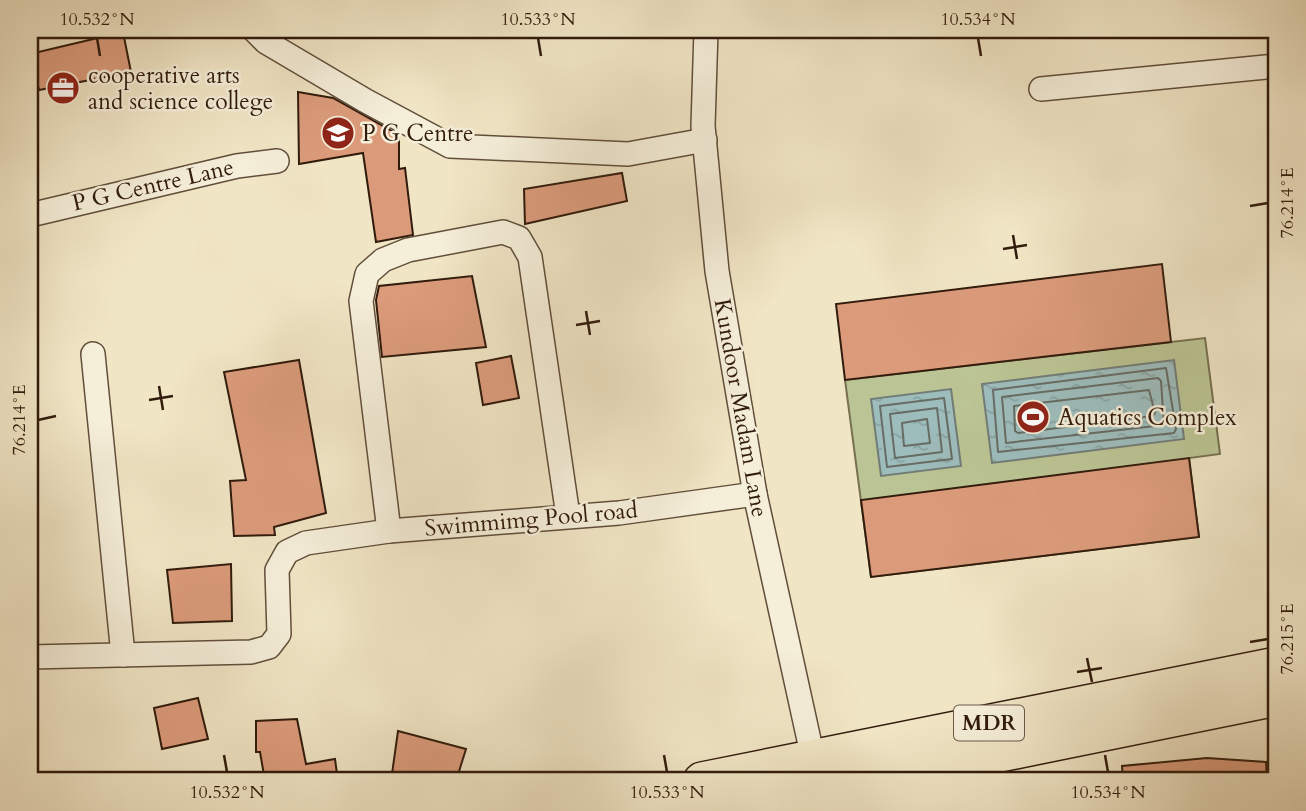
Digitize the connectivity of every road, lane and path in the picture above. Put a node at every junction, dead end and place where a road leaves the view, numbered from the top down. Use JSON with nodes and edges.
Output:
{"nodes":[{"id":1,"x":254,"y":30,"type":"edge"},
{"id":2,"x":706,"y":30,"type":"edge"},
{"id":3,"x":1276,"y":66,"type":"edge"},
{"id":4,"x":1041,"y":89,"type":"dead end"},
{"id":5,"x":705,"y":140,"type":"junction"},
{"id":6,"x":277,"y":161,"type":"dead end"},
{"id":7,"x":30,"y":215,"type":"edge"},
{"id":8,"x":93,"y":354,"type":"dead end"},
{"id":9,"x":755,"y":494,"type":"junction"},
{"id":10,"x":568,"y":516,"type":"junction"},
{"id":11,"x":389,"y":531,"type":"junction"},
{"id":12,"x":123,"y":655,"type":"junction"},
{"id":13,"x":30,"y":657,"type":"edge"},
{"id":14,"x":1276,"y":666,"type":"edge"},
{"id":15,"x":1276,"y":697,"type":"edge"},
{"id":16,"x":1074,"y":722,"type":"junction"},
{"id":17,"x":815,"y":769,"type":"edge"},
{"id":18,"x":870,"y":780,"type":"edge"},
{"id":19,"x":702,"y":781,"type":"edge"}],
"edges":[{"from":1,"to":5,"type":"street"},
{"from":2,"to":5,"type":"street","name":"Kundoor Madam Lane"},
{"from":3,"to":4,"type":"street"},
{"from":5,"to":9,"type":"street","name":"Kundoor Madam Lane"},
{"from":6,"to":7,"type":"street","name":"P G Centre Lane"},
{"from":8,"to":12,"type":"street"},
{"from":9,"to":10,"type":"street","name":"Swimmimg Pool road"},
{"from":9,"to":17,"type":"street","name":"Kundoor Madam Lane"},
{"from":10,"to":11,"type":"street","name":"Swimmimg Pool road"},
{"from":10,"to":11,"type":"street"},
{"from":11,"to":12,"type":"street","name":"Swimmimg Pool road"},
{"from":12,"to":13,"type":"street"},
{"from":14,"to":16,"type":"main road","number":"MDR"},
{"from":15,"to":16,"type":"main road","number":"MDR"},
{"from":16,"to":17,"type":"main road","number":"MDR"},
{"from":16,"to":18,"type":"main road","number":"MDR"},
{"from":17,"to":19,"type":"main road","number":"MDR"}]}
